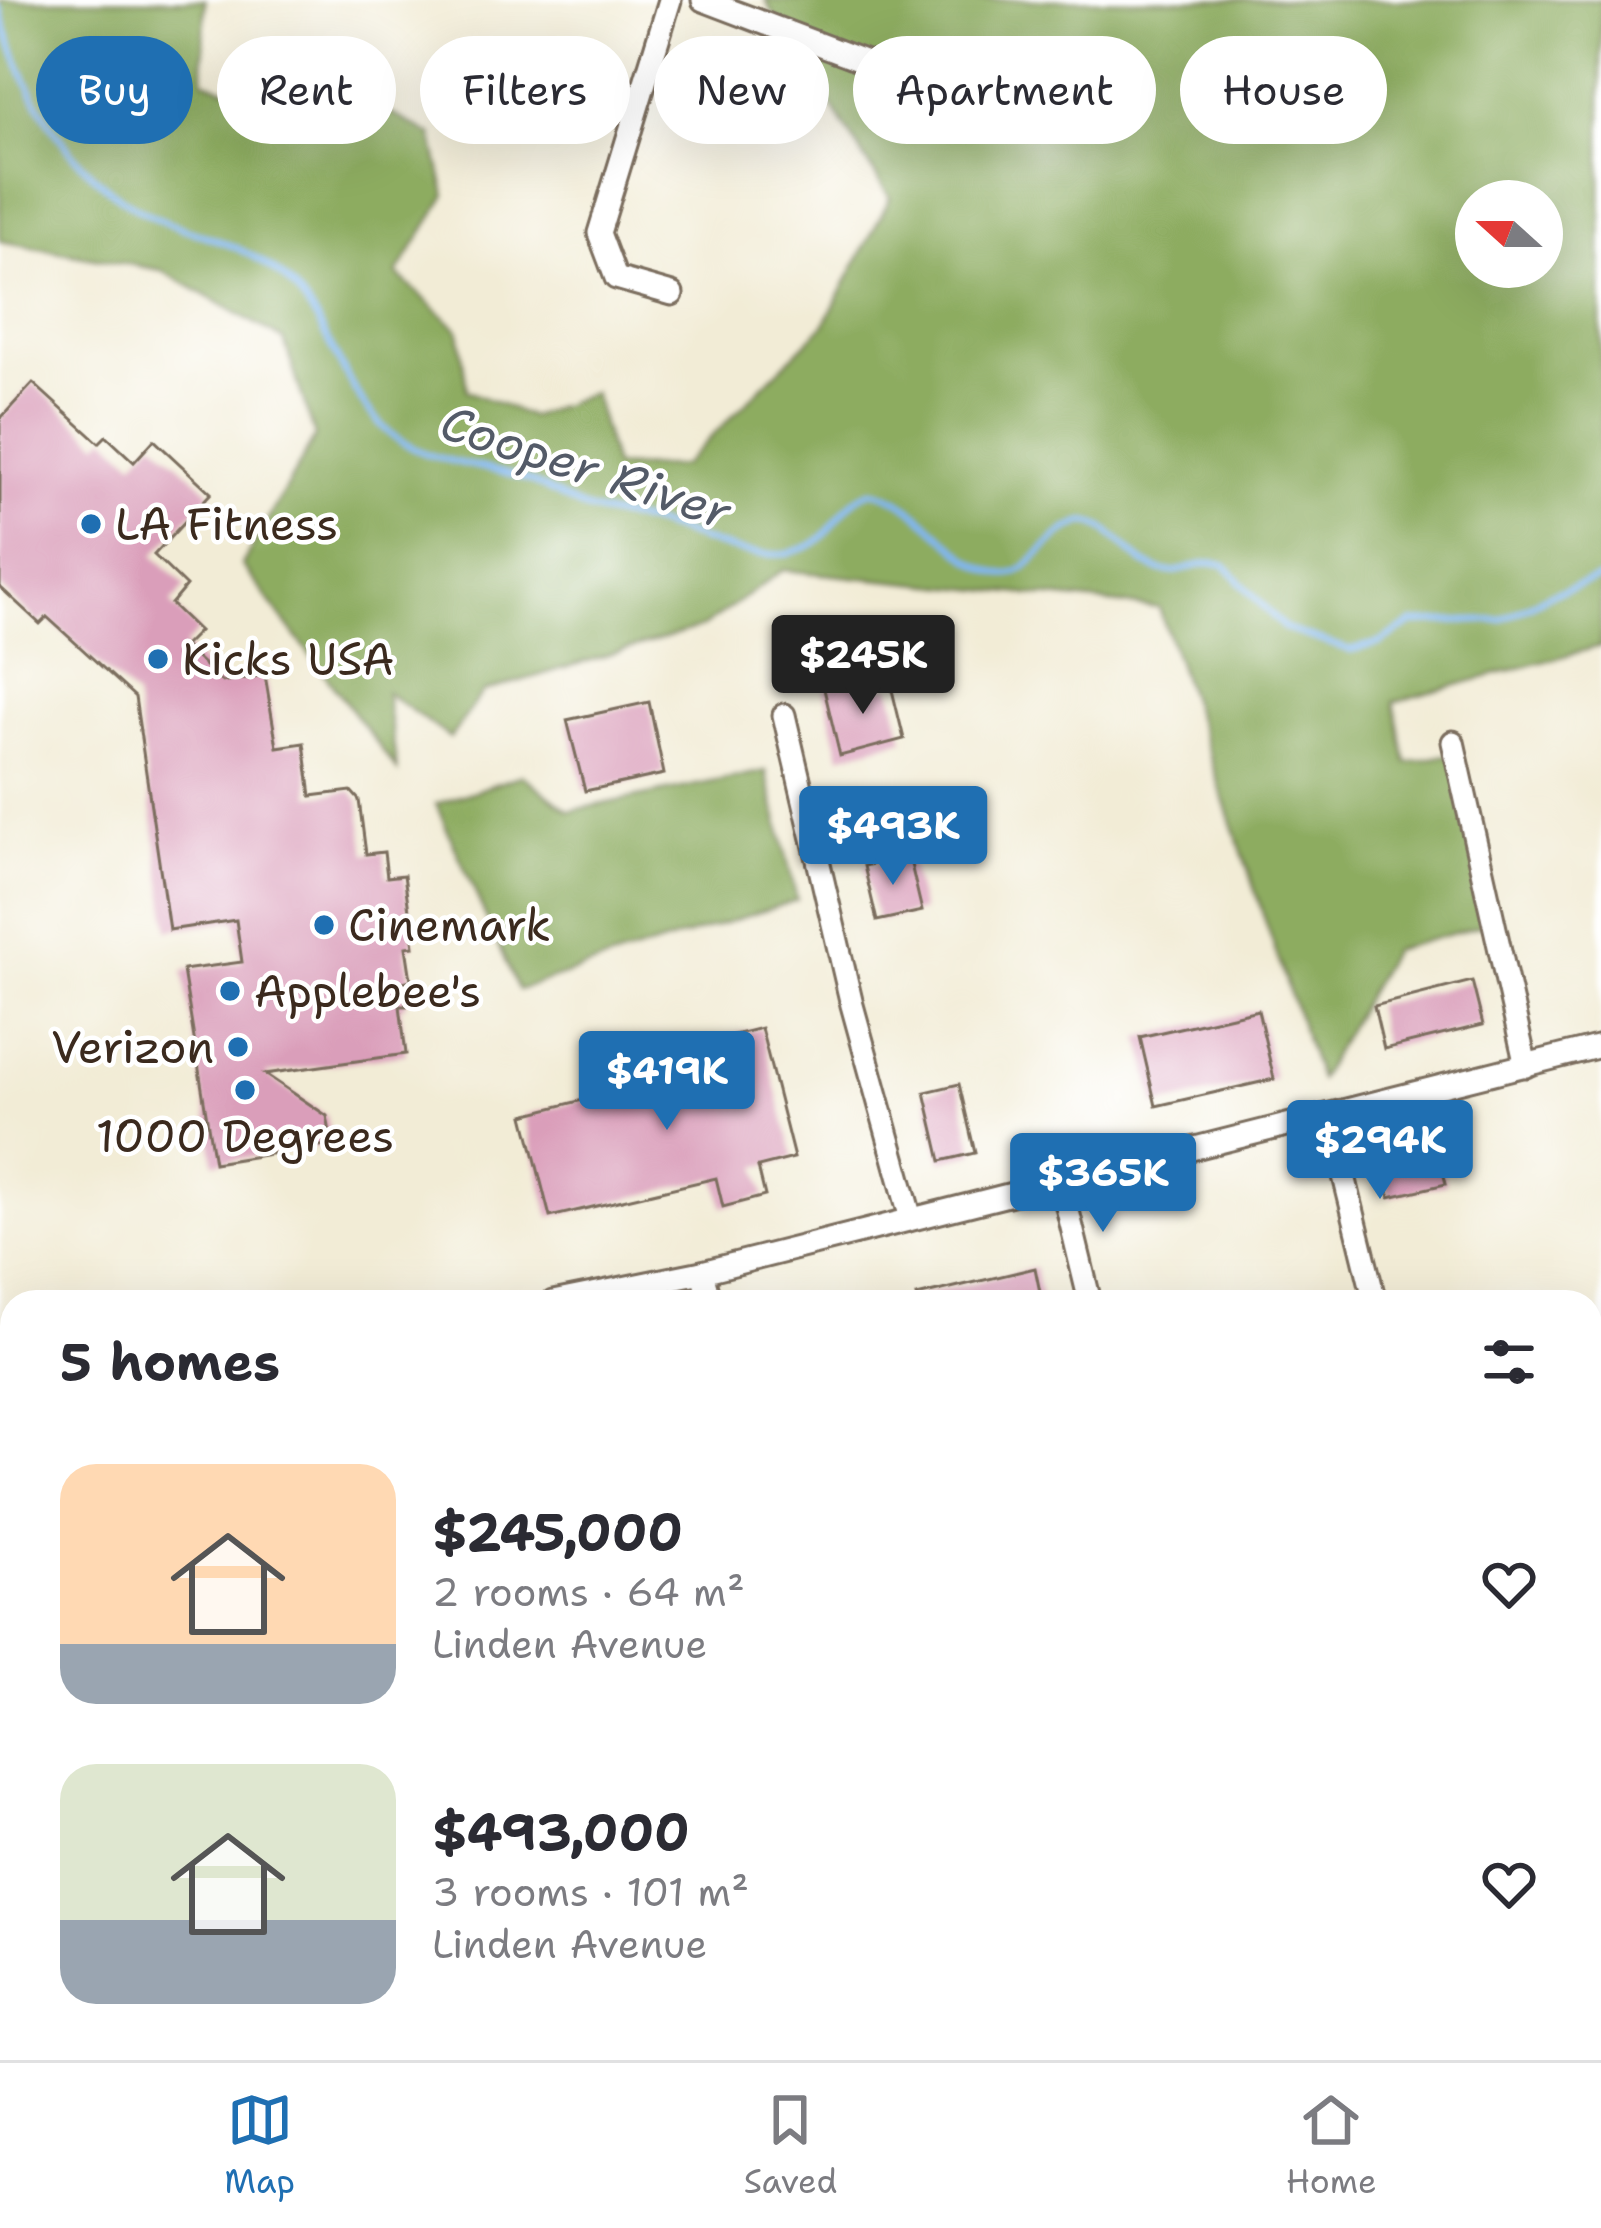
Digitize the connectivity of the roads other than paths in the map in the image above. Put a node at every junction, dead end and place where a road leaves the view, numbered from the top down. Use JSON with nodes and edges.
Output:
{"nodes":[{"id":1,"x":670,"y":0,"type":"edge"},
{"id":2,"x":703,"y":0,"type":"edge"},
{"id":3,"x":853,"y":57,"type":"edge"},
{"id":4,"x":672,"y":293,"type":"dead end"},
{"id":5,"x":784,"y":715,"type":"dead end"},
{"id":6,"x":1453,"y":742,"type":"dead end"},
{"id":7,"x":1601,"y":1046,"type":"edge"},
{"id":8,"x":1526,"y":1066,"type":"junction"},
{"id":9,"x":1329,"y":1115,"type":"junction"},
{"id":10,"x":1061,"y":1182,"type":"junction"},
{"id":11,"x":911,"y":1220,"type":"junction"},
{"id":12,"x":702,"y":1272,"type":"junction"},
{"id":13,"x":613,"y":1290,"type":"edge"},
{"id":14,"x":707,"y":1290,"type":"edge"},
{"id":15,"x":1087,"y":1290,"type":"edge"},
{"id":16,"x":1372,"y":1290,"type":"edge"}],
"edges":[{"from":1,"to":4,"type":"street"},
{"from":2,"to":3,"type":"street"},
{"from":5,"to":11,"type":"street"},
{"from":6,"to":8,"type":"street"},
{"from":7,"to":8,"type":"street"},
{"from":8,"to":9,"type":"street"},
{"from":9,"to":10,"type":"street"},
{"from":9,"to":16,"type":"street"},
{"from":10,"to":11,"type":"street"},
{"from":10,"to":15,"type":"street"},
{"from":11,"to":12,"type":"street"},
{"from":12,"to":13,"type":"street"},
{"from":12,"to":14,"type":"street"}]}
